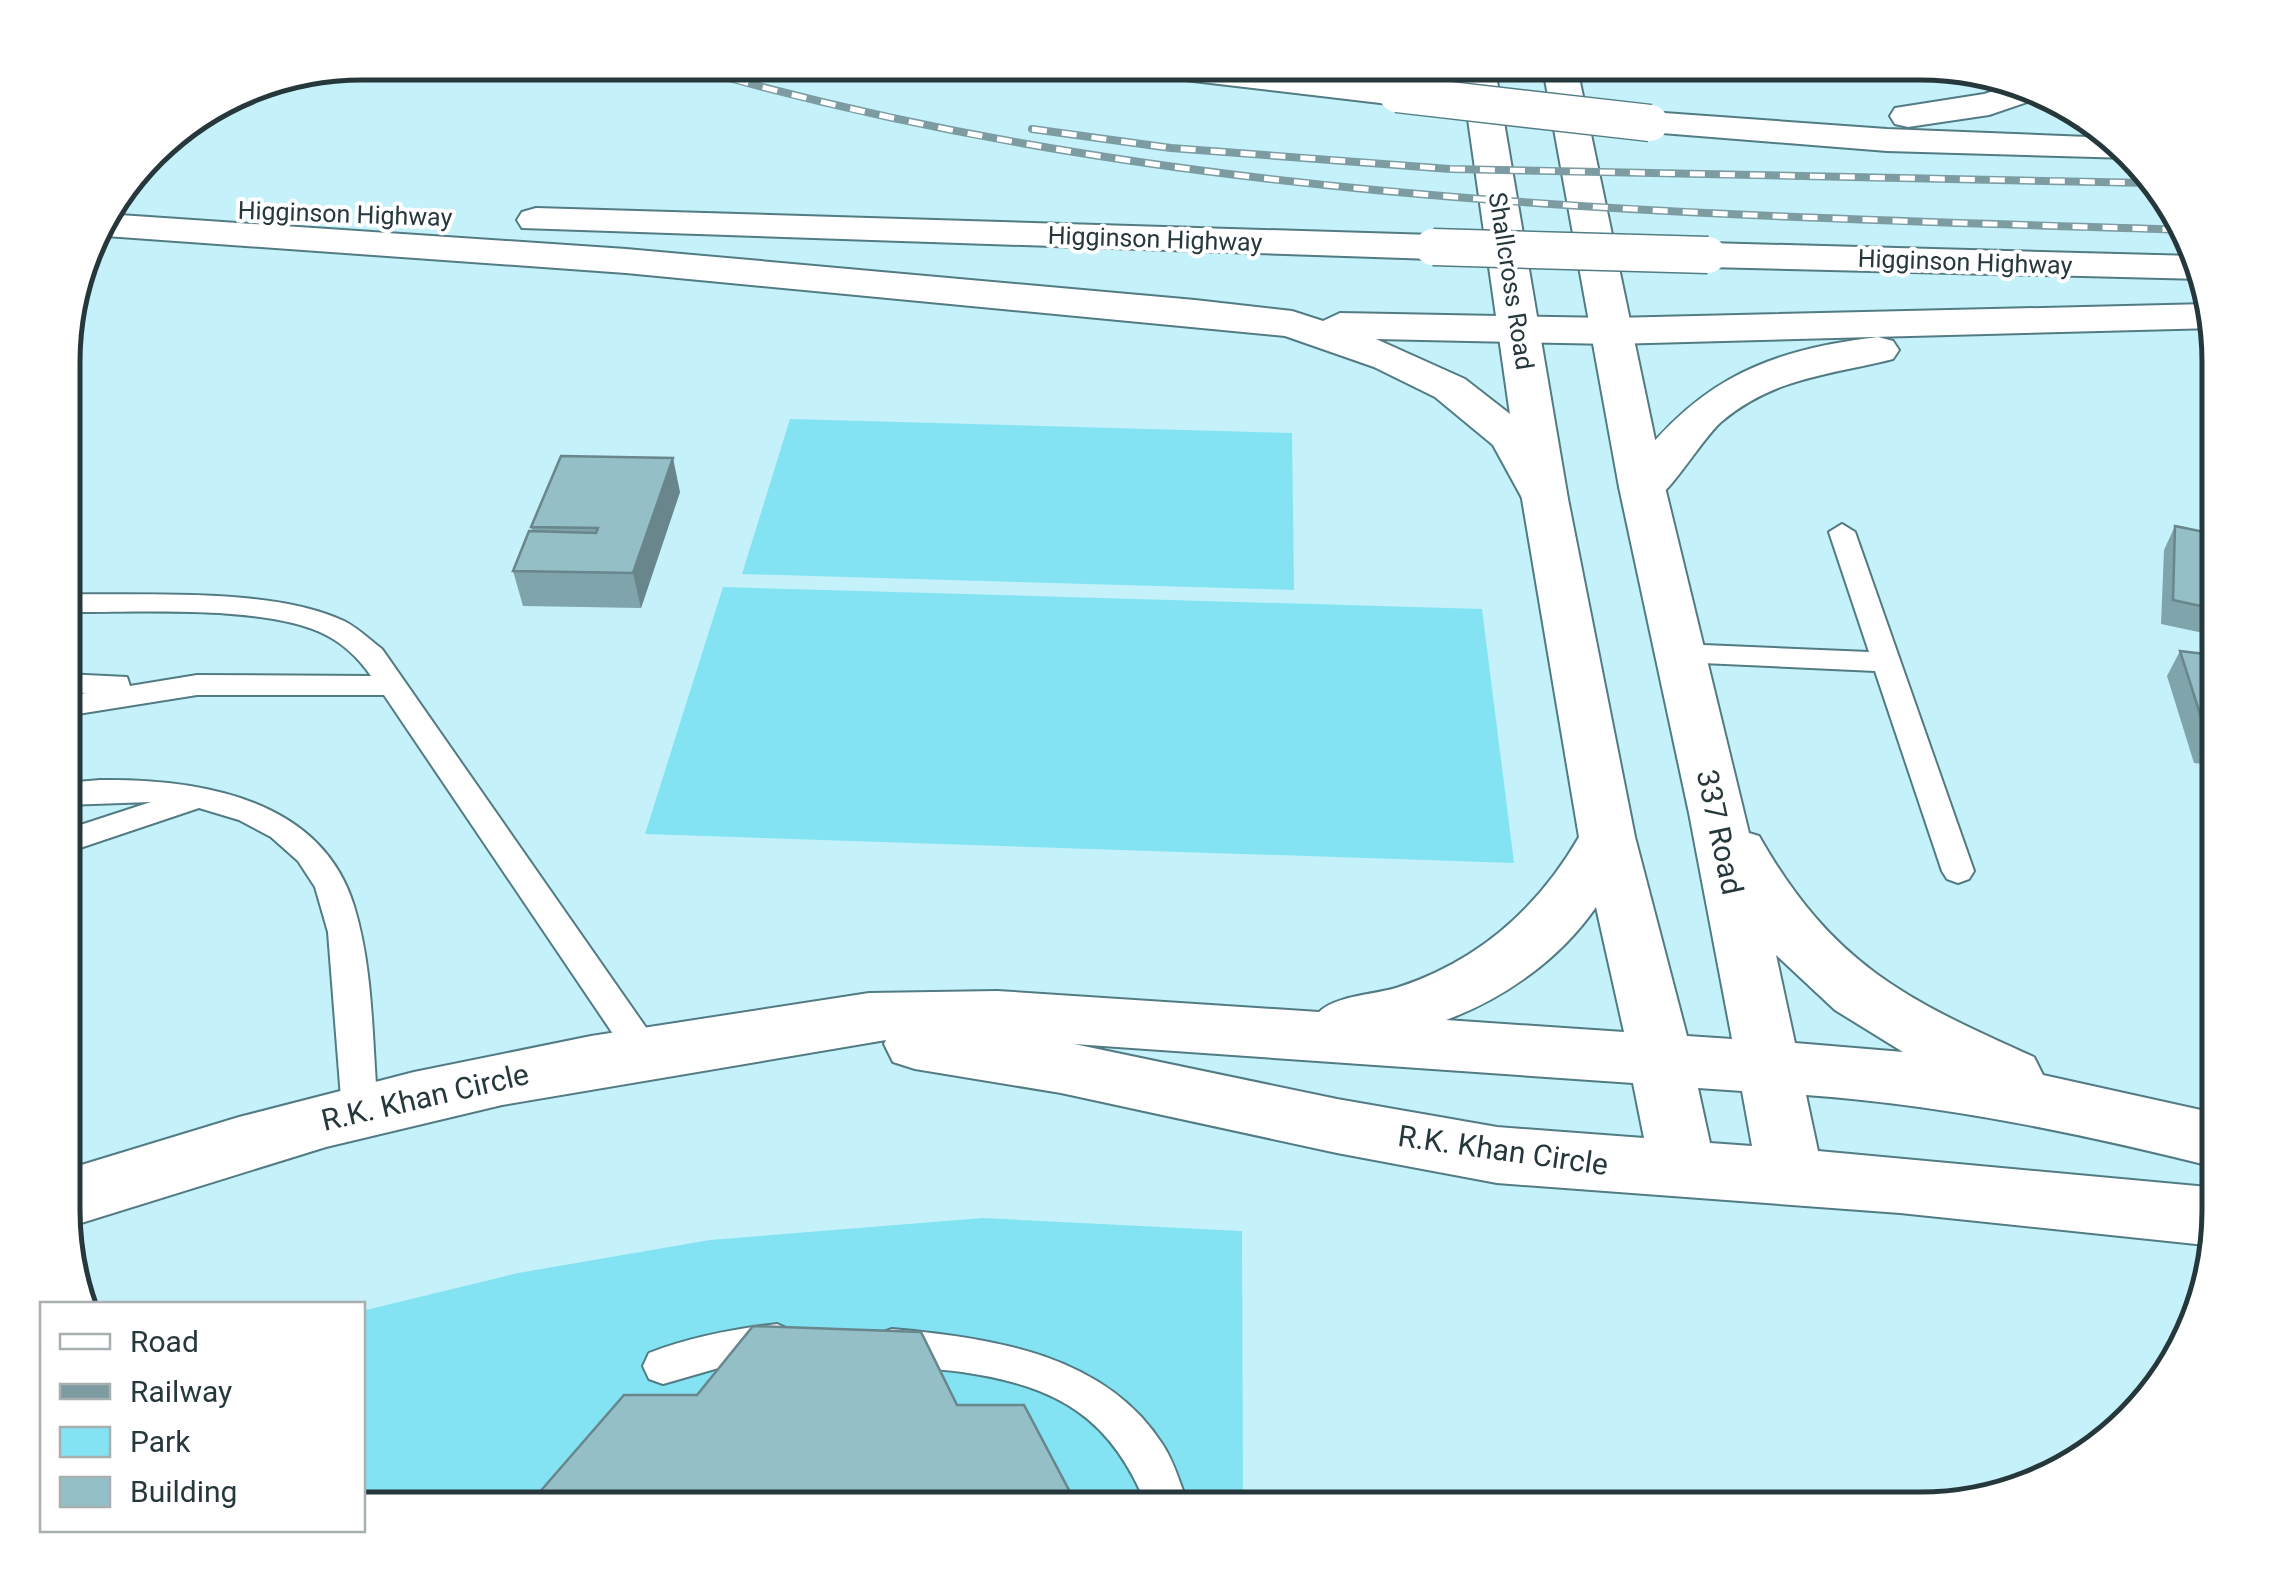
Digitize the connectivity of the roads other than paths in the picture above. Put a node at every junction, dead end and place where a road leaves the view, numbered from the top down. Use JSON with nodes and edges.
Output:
{"nodes":[{"id":1,"x":1283,"y":81,"type":"edge"},
{"id":2,"x":1480,"y":81,"type":"edge"},
{"id":3,"x":1563,"y":81,"type":"edge"},
{"id":4,"x":2011,"y":96,"type":"edge"},
{"id":5,"x":1776,"y":132,"type":"junction"},
{"id":6,"x":2102,"y":147,"type":"edge"},
{"id":7,"x":128,"y":207,"type":"edge"},
{"id":8,"x":116,"y":225,"type":"edge"},
{"id":9,"x":2185,"y":268,"type":"edge"},
{"id":10,"x":2198,"y":316,"type":"edge"},
{"id":11,"x":1292,"y":324,"type":"junction"},
{"id":12,"x":1518,"y":331,"type":"junction"},
{"id":13,"x":1612,"y":331,"type":"junction"},
{"id":14,"x":2200,"y":331,"type":"edge"},
{"id":15,"x":1642,"y":488,"type":"junction"},
{"id":16,"x":1545,"y":500,"type":"junction"},
{"id":17,"x":1842,"y":532,"type":"dead end"},
{"id":18,"x":80,"y":604,"type":"edge"},
{"id":19,"x":1680,"y":652,"type":"junction"},
{"id":20,"x":1887,"y":662,"type":"junction"},
{"id":21,"x":80,"y":683,"type":"edge"},
{"id":22,"x":197,"y":685,"type":"junction"},
{"id":23,"x":392,"y":686,"type":"junction"},
{"id":24,"x":80,"y":704,"type":"edge"},
{"id":25,"x":80,"y":792,"type":"edge"},
{"id":26,"x":204,"y":796,"type":"junction"},
{"id":27,"x":1717,"y":813,"type":"junction"},
{"id":28,"x":81,"y":837,"type":"edge"},
{"id":29,"x":1607,"y":838,"type":"junction"},
{"id":30,"x":1958,"y":871,"type":"dead end"},
{"id":31,"x":794,"y":1032,"type":"junction"},
{"id":32,"x":1281,"y":1035,"type":"junction"},
{"id":33,"x":642,"y":1050,"type":"junction"},
{"id":34,"x":1662,"y":1059,"type":"junction"},
{"id":35,"x":1768,"y":1068,"type":"junction"},
{"id":36,"x":2084,"y":1107,"type":"junction"},
{"id":37,"x":360,"y":1111,"type":"junction"},
{"id":38,"x":2201,"y":1136,"type":"edge"},
{"id":39,"x":1682,"y":1171,"type":"junction"},
{"id":40,"x":1791,"y":1178,"type":"junction"},
{"id":41,"x":81,"y":1194,"type":"edge"},
{"id":42,"x":2201,"y":1215,"type":"edge"},
{"id":43,"x":812,"y":1343,"type":"edge"},
{"id":44,"x":862,"y":1344,"type":"edge"},
{"id":45,"x":663,"y":1366,"type":"dead end"},
{"id":46,"x":1162,"y":1492,"type":"edge"}],
"edges":[{"from":1,"to":5,"type":"main road","bridge":true},
{"from":2,"to":12,"type":"main road","name":"Shallcross Road"},
{"from":3,"to":13,"type":"main road"},
{"from":4,"to":5,"type":"main road"},
{"from":5,"to":6,"type":"main road"},
{"from":7,"to":9,"type":"main road","name":"Higginson Highway","bridge":true},
{"from":8,"to":11,"type":"main road"},
{"from":10,"to":13,"type":"main road"},
{"from":11,"to":12,"type":"main road"},
{"from":11,"to":16,"type":"main road"},
{"from":12,"to":13,"type":"main road"},
{"from":12,"to":16,"type":"main road","name":"Shallcross Road"},
{"from":13,"to":15,"type":"main road"},
{"from":14,"to":15,"type":"main road"},
{"from":15,"to":19,"type":"main road","name":"337 Road"},
{"from":16,"to":29,"type":"main road"},
{"from":17,"to":20,"type":"lane"},
{"from":18,"to":23,"type":"lane"},
{"from":19,"to":20,"type":"lane"},
{"from":19,"to":27,"type":"main road","name":"337 Road"},
{"from":20,"to":30,"type":"lane"},
{"from":21,"to":22,"type":"lane"},
{"from":22,"to":23,"type":"lane"},
{"from":22,"to":24,"type":"lane"},
{"from":23,"to":33,"type":"lane"},
{"from":25,"to":26,"type":"lane"},
{"from":26,"to":28,"type":"lane"},
{"from":26,"to":37,"type":"lane"},
{"from":27,"to":35,"type":"main road","name":"337 Road"},
{"from":27,"to":36,"type":"main road"},
{"from":29,"to":32,"type":"main road"},
{"from":29,"to":34,"type":"main road"},
{"from":31,"to":32,"type":"main road","name":"R.K. Khan Circle"},
{"from":31,"to":33,"type":"main road","name":"R.K. Khan Circle"},
{"from":31,"to":39,"type":"main road","name":"R.K. Khan Circle"},
{"from":32,"to":34,"type":"main road","name":"R.K. Khan Circle"},
{"from":33,"to":37,"type":"main road","name":"R.K. Khan Circle"},
{"from":34,"to":35,"type":"main road","name":"R.K. Khan Circle"},
{"from":34,"to":39,"type":"main road"},
{"from":35,"to":36,"type":"main road","name":"R.K. Khan Circle"},
{"from":35,"to":40,"type":"main road","name":"337 Road"},
{"from":36,"to":38,"type":"main road","name":"R.K. Khan Circle"},
{"from":37,"to":41,"type":"main road","name":"R.K. Khan Circle"},
{"from":39,"to":40,"type":"main road","name":"R.K. Khan Circle"},
{"from":40,"to":42,"type":"main road","name":"R.K. Khan Circle"},
{"from":43,"to":45,"type":"lane"},
{"from":44,"to":46,"type":"lane"}]}
